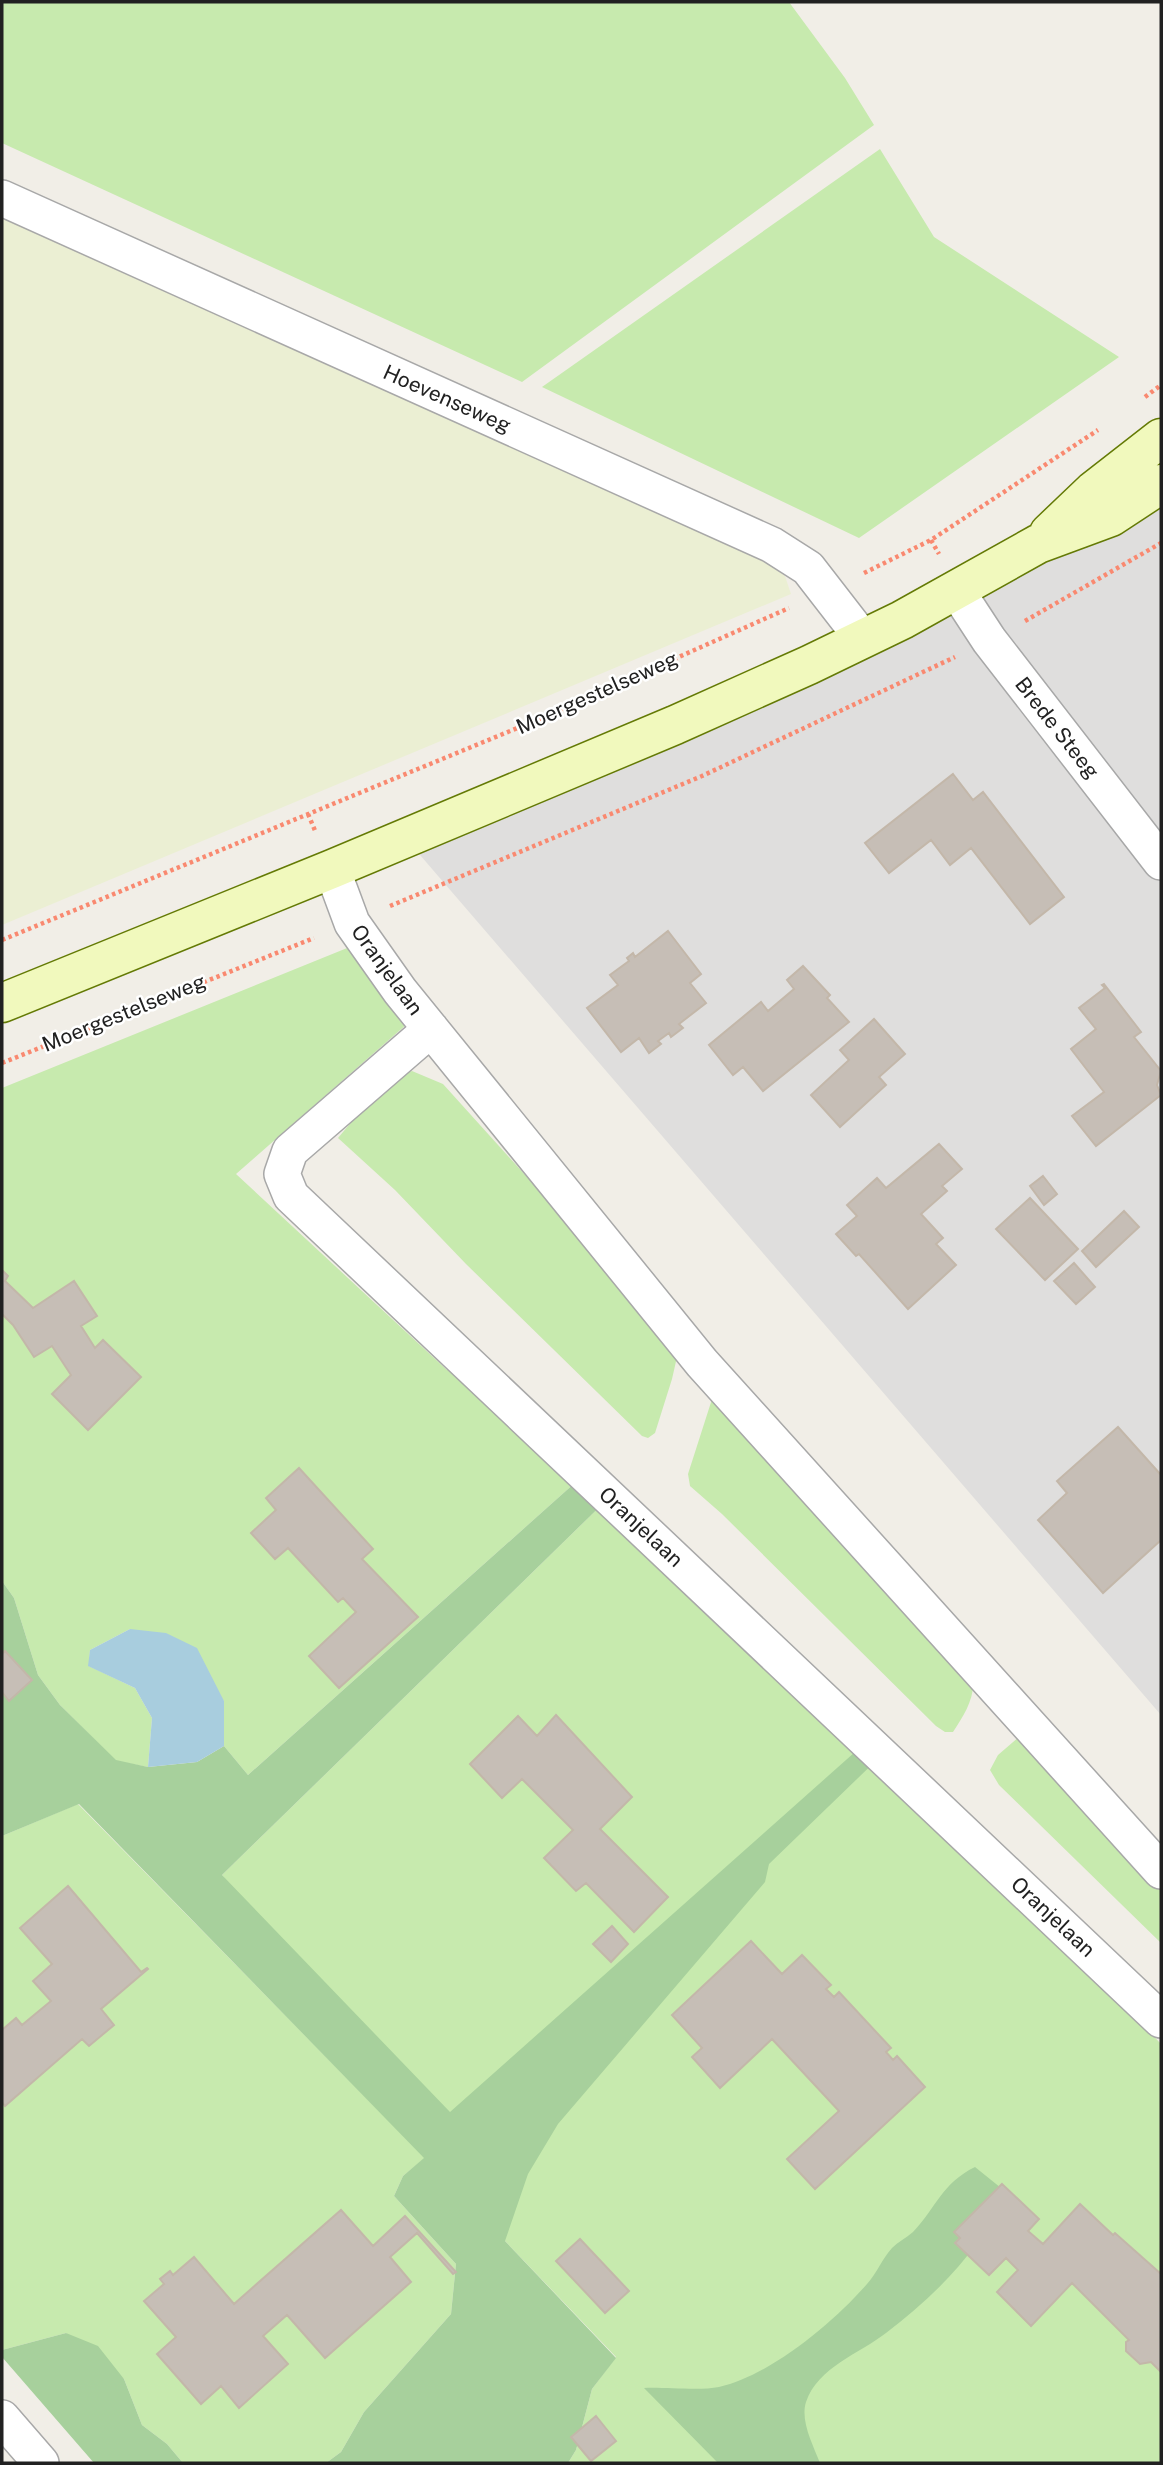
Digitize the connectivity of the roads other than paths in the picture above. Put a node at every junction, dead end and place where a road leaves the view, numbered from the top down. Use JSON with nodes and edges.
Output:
{"nodes":[{"id":1,"x":2,"y":198,"type":"edge"},
{"id":2,"x":1156,"y":470,"type":"edge"},
{"id":3,"x":957,"y":591,"type":"junction"},
{"id":4,"x":863,"y":639,"type":"junction"},
{"id":5,"x":1161,"y":862,"type":"edge"},
{"id":6,"x":332,"y":869,"type":"junction"},
{"id":7,"x":2,"y":1003,"type":"edge"},
{"id":8,"x":431,"y":1030,"type":"junction"},
{"id":9,"x":1161,"y":1871,"type":"edge"},
{"id":10,"x":1161,"y":2020,"type":"edge"},
{"id":11,"x":2,"y":2418,"type":"edge"},
{"id":12,"x":41,"y":2463,"type":"edge"}],
"edges":[{"from":1,"to":4,"type":"street","name":"Hoevenseweg"},
{"from":2,"to":3,"type":"main road"},
{"from":3,"to":4,"type":"main road"},
{"from":3,"to":5,"type":"street","name":"Brede Steeg"},
{"from":4,"to":6,"type":"main road"},
{"from":6,"to":7,"type":"main road"},
{"from":6,"to":8,"type":"street","name":"Oranjelaan"},
{"from":8,"to":9,"type":"street","name":"Oranjelaan"},
{"from":8,"to":10,"type":"street","name":"Oranjelaan"},
{"from":11,"to":12,"type":"street"}]}
